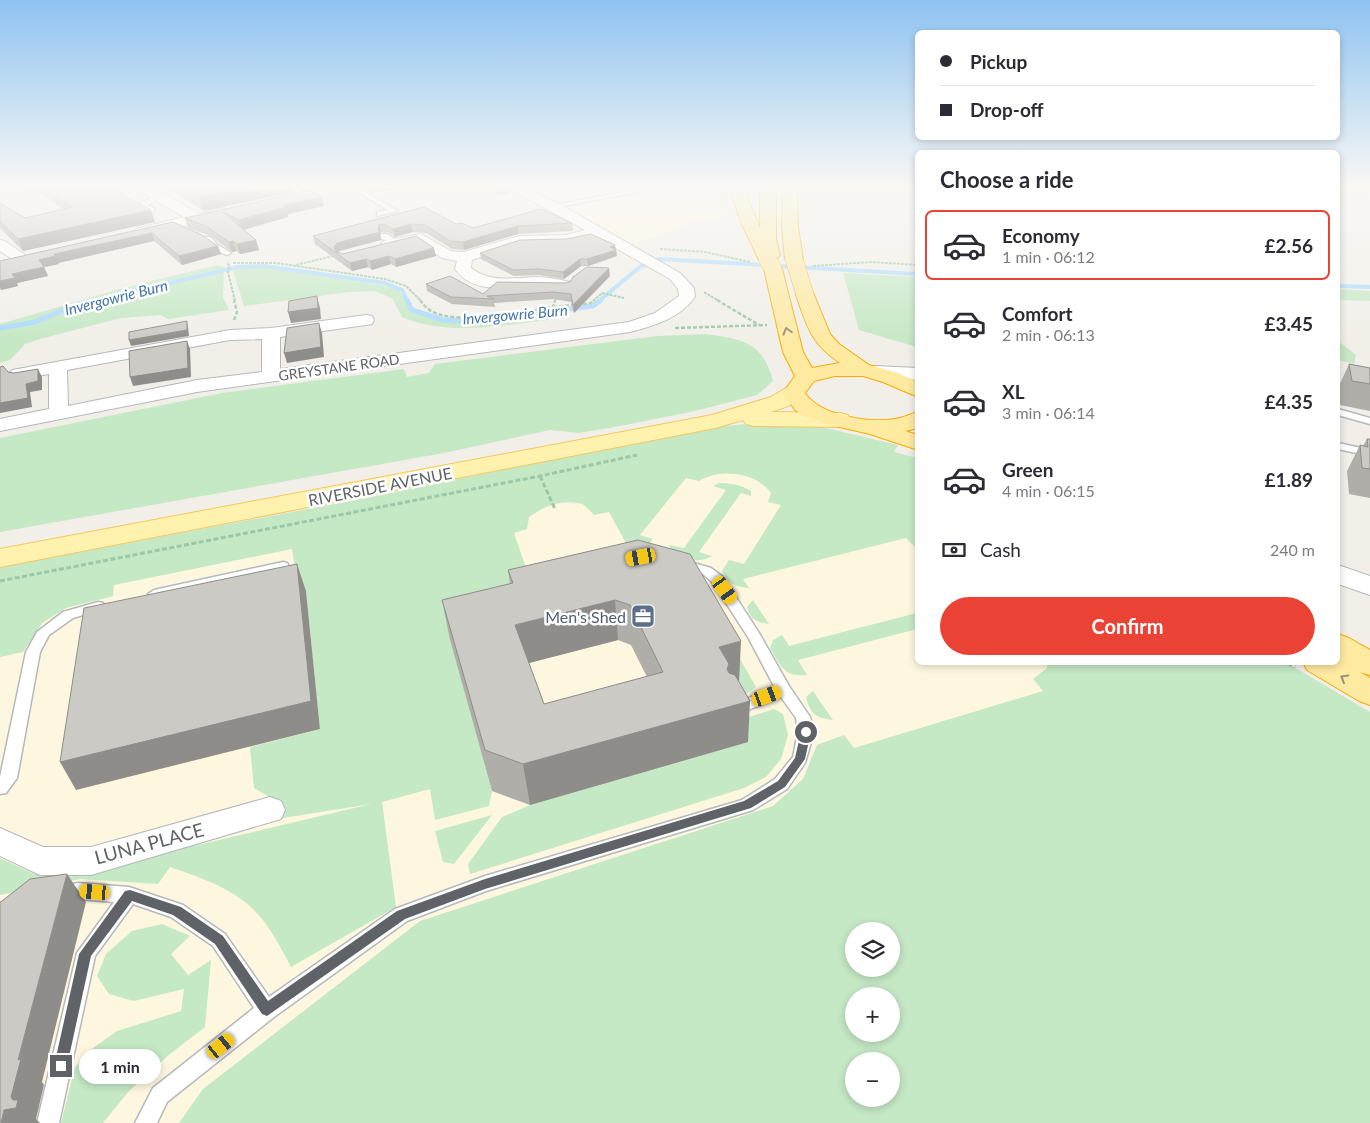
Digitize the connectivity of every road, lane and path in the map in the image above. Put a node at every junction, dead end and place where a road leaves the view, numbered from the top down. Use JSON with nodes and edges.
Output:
{"nodes":[{"id":1,"x":208,"y":240,"type":"edge"},
{"id":2,"x":391,"y":240,"type":"edge"},
{"id":3,"x":425,"y":240,"type":"edge"},
{"id":4,"x":518,"y":240,"type":"edge"},
{"id":5,"x":613,"y":240,"type":"edge"},
{"id":6,"x":757,"y":240,"type":"edge"},
{"id":7,"x":768,"y":240,"type":"edge"},
{"id":8,"x":794,"y":240,"type":"edge"},
{"id":9,"x":386,"y":241,"type":"edge"},
{"id":10,"x":0,"y":244,"type":"edge"},
{"id":11,"x":634,"y":252,"type":"junction"},
{"id":12,"x":227,"y":253,"type":"dead end"},
{"id":13,"x":38,"y":254,"type":"edge"},
{"id":14,"x":338,"y":256,"type":"edge"},
{"id":15,"x":465,"y":257,"type":"junction"},
{"id":16,"x":20,"y":258,"type":"junction"},
{"id":17,"x":0,"y":263,"type":"edge"},
{"id":18,"x":767,"y":263,"type":"junction"},
{"id":19,"x":800,"y":263,"type":"junction"},
{"id":20,"x":915,"y":265,"type":"edge"},
{"id":21,"x":294,"y":266,"type":"junction"},
{"id":22,"x":567,"y":282,"type":"joint"},
{"id":23,"x":686,"y":288,"type":"junction"},
{"id":24,"x":624,"y":298,"type":"dead end"},
{"id":25,"x":553,"y":307,"type":"junction"},
{"id":26,"x":366,"y":320,"type":"dead end"},
{"id":27,"x":759,"y":325,"type":"junction"},
{"id":28,"x":775,"y":325,"type":"dead end"},
{"id":29,"x":674,"y":328,"type":"dead end"},
{"id":30,"x":271,"y":333,"type":"junction"},
{"id":31,"x":230,"y":335,"type":"junction"},
{"id":32,"x":58,"y":368,"type":"junction"},
{"id":33,"x":868,"y":370,"type":"junction"},
{"id":34,"x":18,"y":374,"type":"edge"},
{"id":35,"x":915,"y":374,"type":"edge"},
{"id":36,"x":271,"y":376,"type":"junction"},
{"id":37,"x":800,"y":385,"type":"junction"},
{"id":38,"x":915,"y":390,"type":"edge"},
{"id":39,"x":1340,"y":412,"type":"edge"},
{"id":40,"x":60,"y":414,"type":"junction"},
{"id":41,"x":840,"y":420,"type":"junction"},
{"id":42,"x":915,"y":420,"type":"edge"},
{"id":43,"x":1370,"y":420,"type":"edge"},
{"id":44,"x":716,"y":421,"type":"junction"},
{"id":45,"x":0,"y":425,"type":"edge"},
{"id":46,"x":872,"y":428,"type":"junction"},
{"id":47,"x":915,"y":442,"type":"edge"},
{"id":48,"x":1340,"y":446,"type":"edge"},
{"id":49,"x":1370,"y":453,"type":"edge"},
{"id":50,"x":645,"y":454,"type":"dead end"},
{"id":51,"x":540,"y":476,"type":"junction"},
{"id":52,"x":556,"y":509,"type":"dead end"},
{"id":53,"x":0,"y":557,"type":"edge"},
{"id":54,"x":665,"y":559,"type":"edge"},
{"id":55,"x":284,"y":566,"type":"edge"},
{"id":56,"x":1340,"y":575,"type":"edge"},
{"id":57,"x":0,"y":581,"type":"edge"},
{"id":58,"x":1370,"y":586,"type":"edge"},
{"id":59,"x":142,"y":596,"type":"edge"},
{"id":60,"x":113,"y":602,"type":"edge"},
{"id":61,"x":1340,"y":646,"type":"edge"},
{"id":62,"x":1370,"y":664,"type":"edge"},
{"id":63,"x":1323,"y":665,"type":"edge"},
{"id":64,"x":784,"y":690,"type":"junction"},
{"id":65,"x":1370,"y":693,"type":"edge"},
{"id":66,"x":734,"y":709,"type":"edge"},
{"id":67,"x":0,"y":788,"type":"edge"},
{"id":68,"x":270,"y":810,"type":"dead end"},
{"id":69,"x":0,"y":842,"type":"edge"},
{"id":70,"x":130,"y":895,"type":"junction"},
{"id":71,"x":48,"y":896,"type":"edge"},
{"id":72,"x":267,"y":1010,"type":"junction"},
{"id":73,"x":48,"y":1123,"type":"edge"},
{"id":74,"x":146,"y":1123,"type":"edge"}],
"edges":[{"from":1,"to":12,"type":"lane"},
{"from":2,"to":9,"type":"street"},
{"from":3,"to":15,"type":"street"},
{"from":4,"to":15,"type":"street"},
{"from":5,"to":11,"type":"street"},
{"from":6,"to":18,"type":"highway"},
{"from":7,"to":18,"type":"highway"},
{"from":8,"to":19,"type":"highway"},
{"from":10,"to":16,"type":"street"},
{"from":11,"to":18,"type":"path"},
{"from":11,"to":23,"type":"street"},
{"from":13,"to":16,"type":"street"},
{"from":14,"to":21,"type":"path"},
{"from":15,"to":22,"type":"street"},
{"from":16,"to":17,"type":"street"},
{"from":37,"to":18,"type":"highway","one_way":true},
{"from":19,"to":20,"type":"path"},
{"from":19,"to":33,"type":"highway","bridge":true},
{"from":21,"to":25,"type":"path"},
{"from":21,"to":31,"type":"path"},
{"from":22,"to":25,"type":"path"},
{"from":23,"to":27,"type":"path"},
{"from":23,"to":36,"type":"street","name":"GREYSTANE ROAD"},
{"from":24,"to":25,"type":"path"},
{"from":26,"to":30,"type":"street"},
{"from":27,"to":28,"type":"path"},
{"from":27,"to":29,"type":"path"},
{"from":30,"to":31,"type":"street"},
{"from":30,"to":36,"type":"street"},
{"from":31,"to":32,"type":"street"},
{"from":32,"to":34,"type":"street"},
{"from":32,"to":40,"type":"street"},
{"from":33,"to":35,"type":"street"},
{"from":33,"to":37,"type":"highway"},
{"from":33,"to":38,"type":"highway"},
{"from":36,"to":40,"type":"street","name":"GREYSTANE ROAD"},
{"from":37,"to":41,"type":"highway"},
{"from":37,"to":44,"type":"main road","name":"RIVERSIDE AVENUE"},
{"from":39,"to":43,"type":"lane"},
{"from":40,"to":45,"type":"street","name":"GREYSTANE ROAD"},
{"from":41,"to":44,"type":"main road","name":"RIVERSIDE AVENUE"},
{"from":41,"to":46,"type":"highway"},
{"from":42,"to":46,"type":"highway"},
{"from":44,"to":53,"type":"main road","name":"RIVERSIDE AVENUE"},
{"from":46,"to":47,"type":"highway"},
{"from":48,"to":49,"type":"lane"},
{"from":50,"to":51,"type":"path"},
{"from":51,"to":52,"type":"path"},
{"from":51,"to":57,"type":"path"},
{"from":54,"to":64,"type":"lane"},
{"from":55,"to":59,"type":"lane"},
{"from":56,"to":58,"type":"street"},
{"from":60,"to":67,"type":"lane"},
{"from":61,"to":62,"type":"highway"},
{"from":65,"to":63,"type":"highway","one_way":true},
{"from":64,"to":66,"type":"lane"},
{"from":64,"to":72,"type":"lane"},
{"from":68,"to":69,"type":"street","name":"LUNA PLACE"},
{"from":70,"to":71,"type":"lane"},
{"from":70,"to":72,"type":"lane"},
{"from":70,"to":73,"type":"lane"},
{"from":72,"to":74,"type":"lane"}]}
